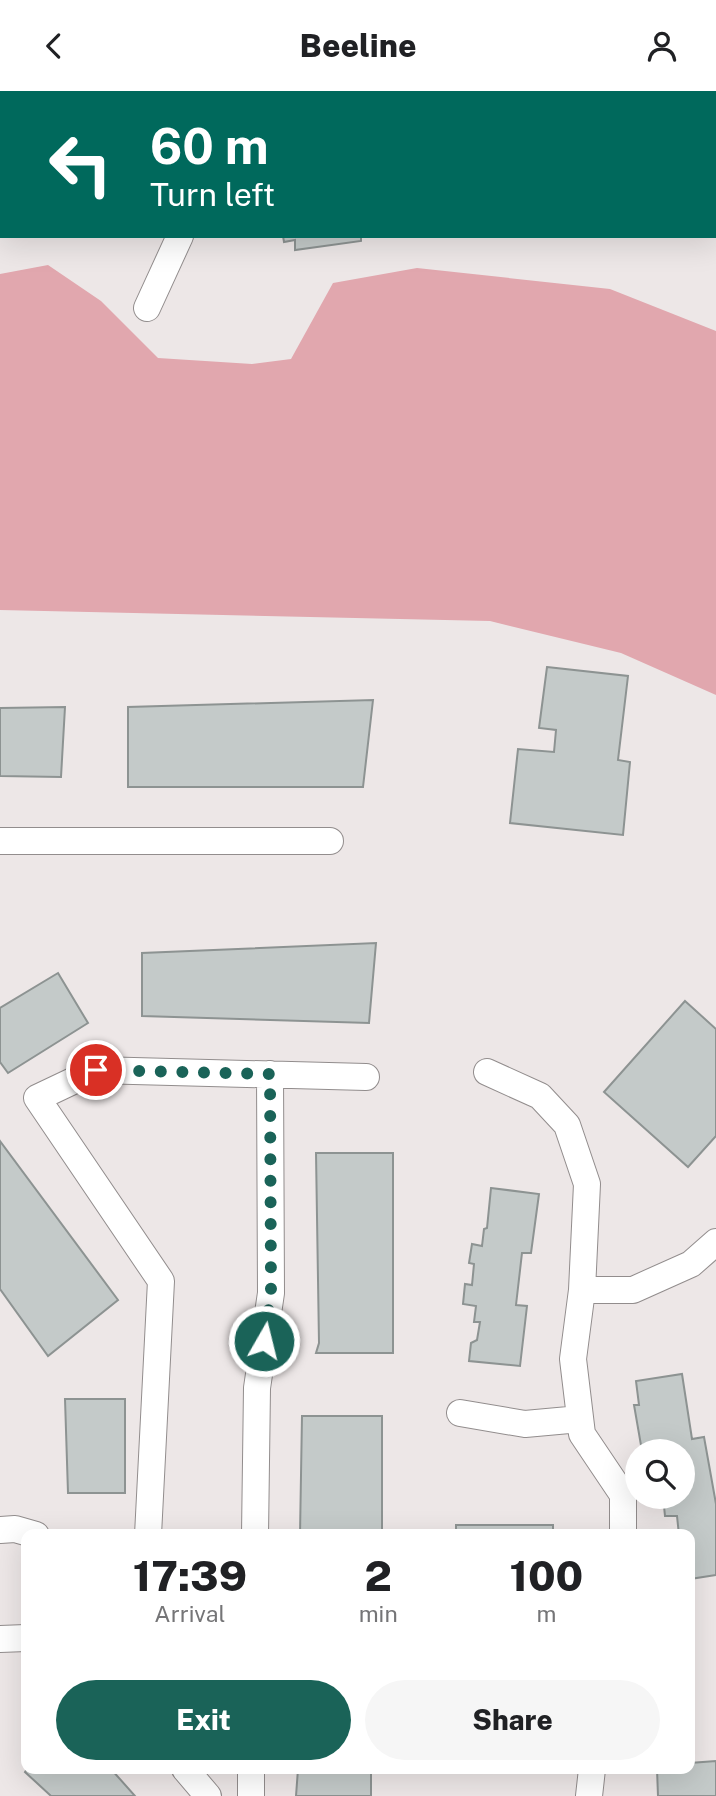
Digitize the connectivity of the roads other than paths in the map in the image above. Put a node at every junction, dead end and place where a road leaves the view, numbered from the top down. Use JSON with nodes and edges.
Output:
{"nodes":[{"id":1,"x":179,"y":238,"type":"edge"},
{"id":2,"x":147,"y":308,"type":"dead end"},
{"id":3,"x":0,"y":841,"type":"edge"},
{"id":4,"x":330,"y":841,"type":"dead end"},
{"id":5,"x":487,"y":1072,"type":"dead end"},
{"id":6,"x":270,"y":1074,"type":"junction"},
{"id":7,"x":366,"y":1077,"type":"dead end"},
{"id":8,"x":716,"y":1242,"type":"edge"},
{"id":9,"x":582,"y":1290,"type":"junction"},
{"id":10,"x":460,"y":1413,"type":"dead end"},
{"id":11,"x":580,"y":1419,"type":"junction"},
{"id":12,"x":148,"y":1529,"type":"edge"},
{"id":13,"x":255,"y":1529,"type":"edge"},
{"id":14,"x":623,"y":1529,"type":"edge"},
{"id":15,"x":0,"y":1530,"type":"edge"},
{"id":16,"x":21,"y":1531,"type":"edge"},
{"id":17,"x":21,"y":1638,"type":"edge"},
{"id":18,"x":0,"y":1639,"type":"edge"},
{"id":19,"x":189,"y":1774,"type":"edge"},
{"id":20,"x":251,"y":1774,"type":"edge"},
{"id":21,"x":591,"y":1774,"type":"edge"},
{"id":22,"x":208,"y":1796,"type":"edge"},
{"id":23,"x":251,"y":1796,"type":"edge"},
{"id":24,"x":589,"y":1796,"type":"edge"}],
"edges":[{"from":1,"to":2,"type":"street"},
{"from":3,"to":4,"type":"street"},
{"from":5,"to":9,"type":"street"},
{"from":6,"to":7,"type":"street"},
{"from":6,"to":12,"type":"street"},
{"from":6,"to":13,"type":"street"},
{"from":8,"to":9,"type":"street"},
{"from":9,"to":11,"type":"street"},
{"from":10,"to":11,"type":"street"},
{"from":11,"to":14,"type":"street"},
{"from":15,"to":16,"type":"street"},
{"from":17,"to":18,"type":"street"},
{"from":19,"to":22,"type":"street"},
{"from":20,"to":23,"type":"street"},
{"from":21,"to":24,"type":"street"}]}
